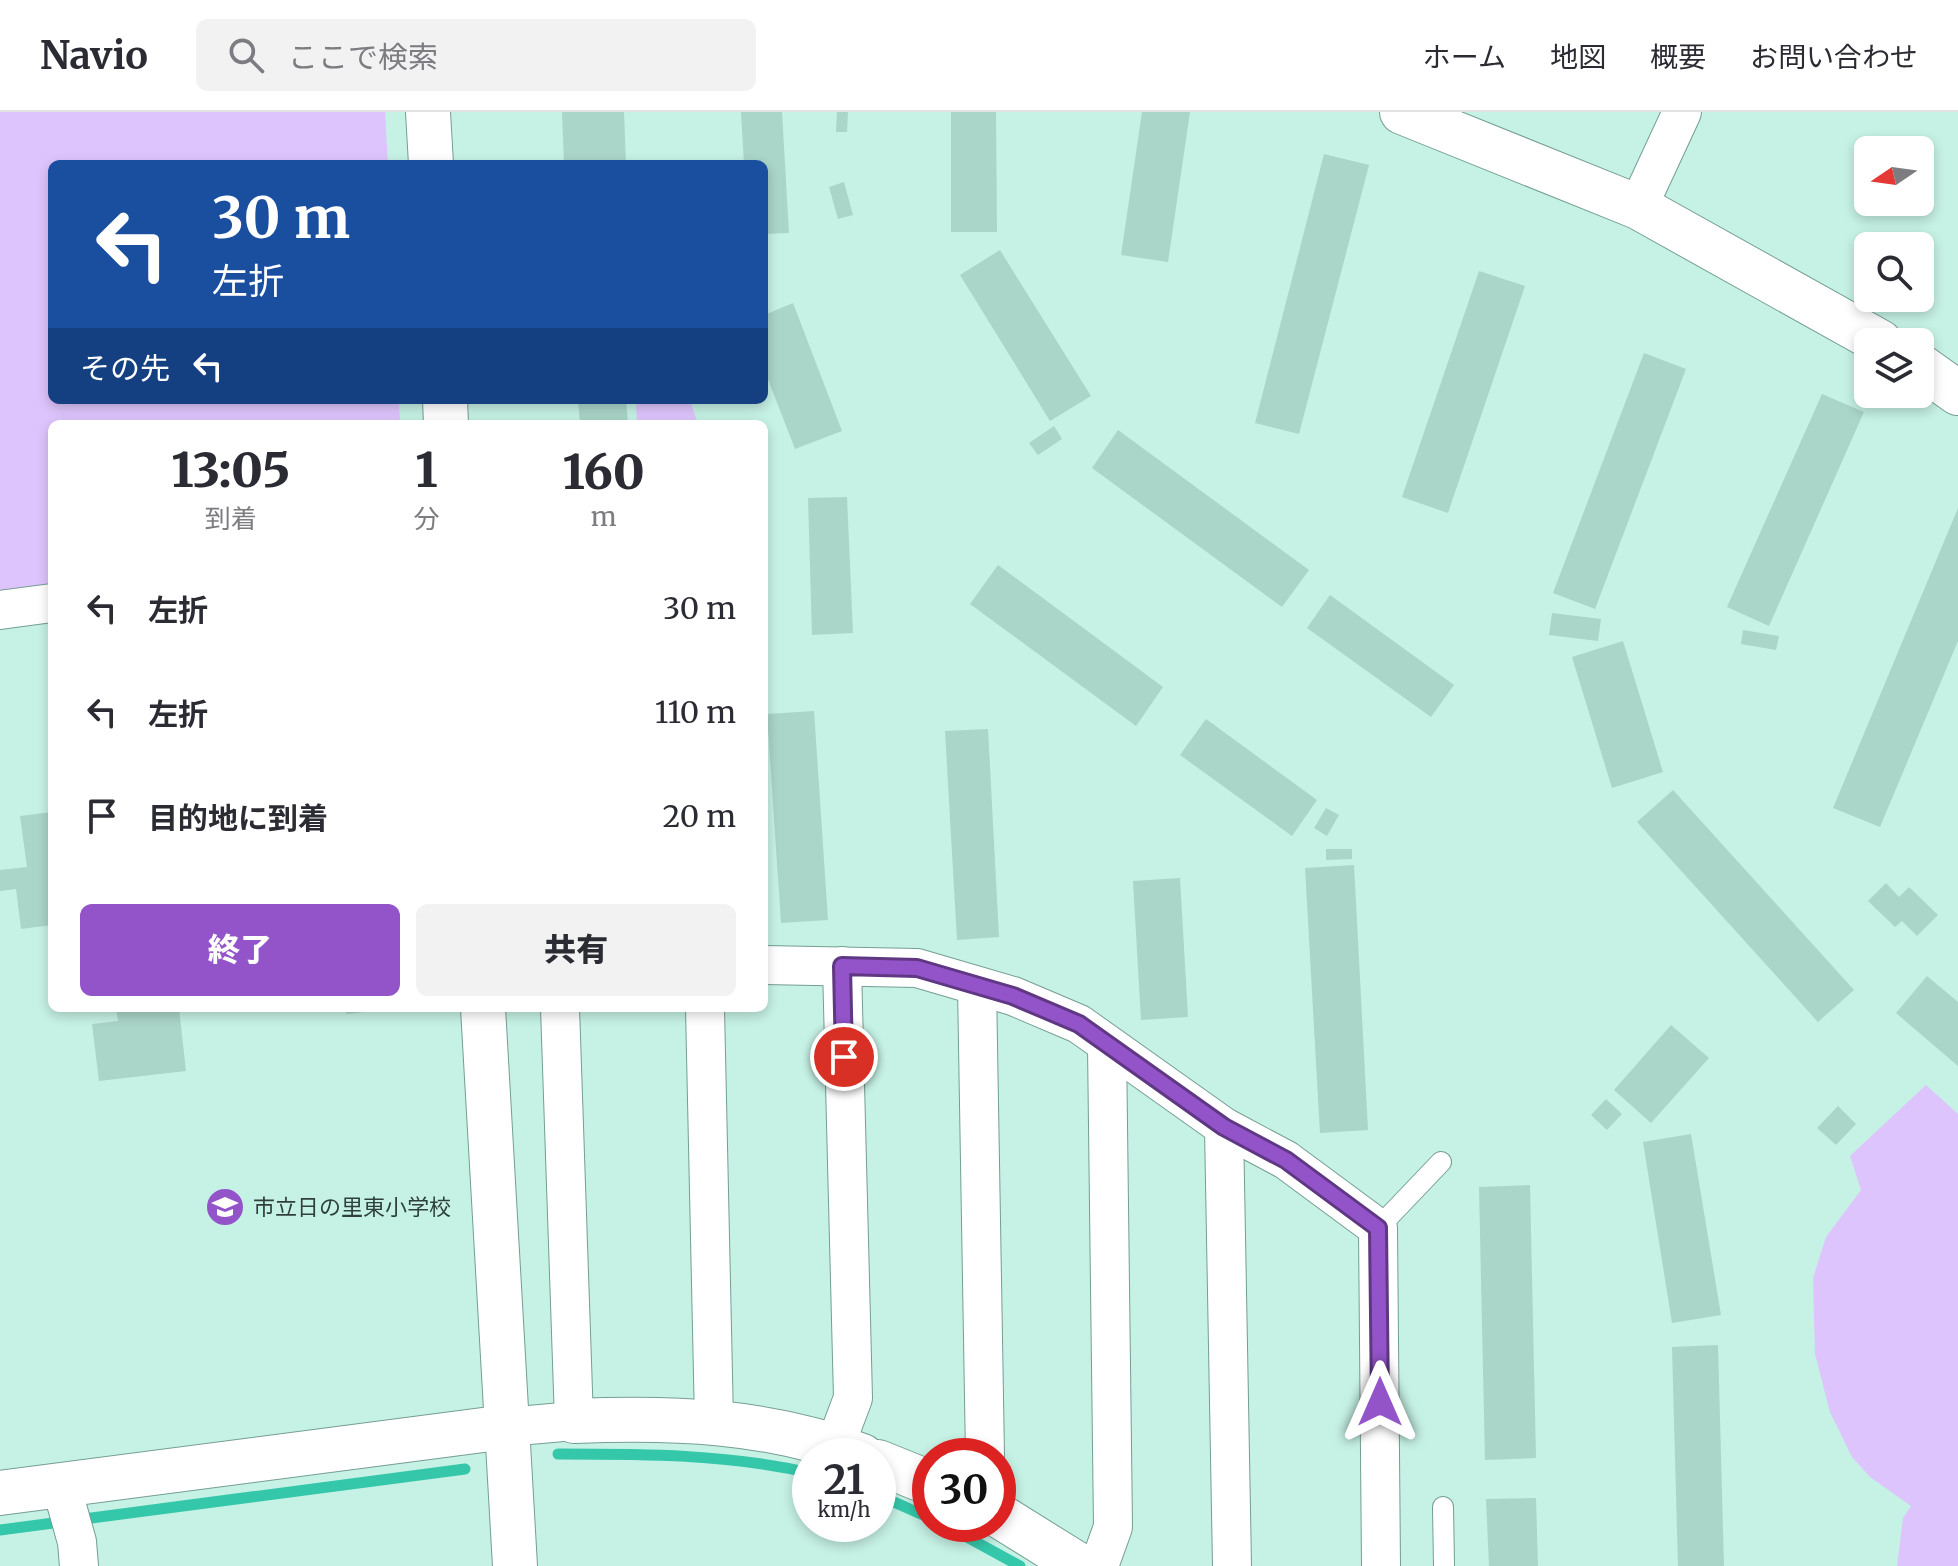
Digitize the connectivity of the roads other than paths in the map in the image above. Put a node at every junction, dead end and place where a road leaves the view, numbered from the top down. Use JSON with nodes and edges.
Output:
{"nodes":[{"id":1,"x":428,"y":112,"type":"edge"},
{"id":2,"x":1402,"y":112,"type":"edge"},
{"id":3,"x":1682,"y":112,"type":"edge"},
{"id":4,"x":431,"y":160,"type":"edge"},
{"id":5,"x":1638,"y":207,"type":"junction"},
{"id":6,"x":1855,"y":328,"type":"edge"},
{"id":7,"x":1934,"y":376,"type":"edge"},
{"id":8,"x":1958,"y":393,"type":"edge"},
{"id":9,"x":48,"y":604,"type":"edge"},
{"id":10,"x":0,"y":610,"type":"edge"},
{"id":11,"x":768,"y":965,"type":"edge"},
{"id":12,"x":842,"y":966,"type":"junction"},
{"id":13,"x":977,"y":986,"type":"junction"},
{"id":14,"x":483,"y":1012,"type":"edge"},
{"id":15,"x":560,"y":1012,"type":"edge"},
{"id":16,"x":705,"y":1012,"type":"edge"},
{"id":17,"x":1107,"y":1045,"type":"junction"},
{"id":18,"x":1224,"y":1127,"type":"junction"},
{"id":19,"x":1441,"y":1162,"type":"dead end"},
{"id":20,"x":1378,"y":1228,"type":"junction"},
{"id":21,"x":574,"y":1421,"type":"junction"},
{"id":22,"x":714,"y":1421,"type":"junction"},
{"id":23,"x":506,"y":1427,"type":"junction"},
{"id":24,"x":792,"y":1438,"type":"edge"},
{"id":25,"x":849,"y":1438,"type":"edge"},
{"id":26,"x":985,"y":1438,"type":"edge"},
{"id":27,"x":61,"y":1485,"type":"junction"},
{"id":28,"x":0,"y":1493,"type":"edge"},
{"id":29,"x":1443,"y":1507,"type":"dead end"},
{"id":30,"x":1016,"y":1526,"type":"edge"},
{"id":31,"x":79,"y":1566,"type":"edge"},
{"id":32,"x":515,"y":1566,"type":"edge"},
{"id":33,"x":1080,"y":1566,"type":"edge"},
{"id":34,"x":1099,"y":1566,"type":"edge"},
{"id":35,"x":1232,"y":1566,"type":"edge"},
{"id":36,"x":1381,"y":1566,"type":"edge"},
{"id":37,"x":1444,"y":1566,"type":"edge"}],
"edges":[{"from":1,"to":4,"type":"street"},
{"from":2,"to":5,"type":"street"},
{"from":3,"to":5,"type":"street"},
{"from":5,"to":6,"type":"street"},
{"from":7,"to":8,"type":"street"},
{"from":9,"to":10,"type":"street"},
{"from":11,"to":12,"type":"street"},
{"from":12,"to":13,"type":"street"},
{"from":12,"to":25,"type":"street"},
{"from":13,"to":17,"type":"street"},
{"from":13,"to":26,"type":"street"},
{"from":14,"to":23,"type":"street"},
{"from":15,"to":21,"type":"street"},
{"from":16,"to":22,"type":"street"},
{"from":17,"to":18,"type":"street"},
{"from":17,"to":34,"type":"street"},
{"from":18,"to":20,"type":"street"},
{"from":18,"to":35,"type":"street"},
{"from":19,"to":20,"type":"lane"},
{"from":20,"to":36,"type":"street"},
{"from":21,"to":22,"type":"street"},
{"from":21,"to":23,"type":"street"},
{"from":22,"to":24,"type":"street"},
{"from":23,"to":27,"type":"street"},
{"from":23,"to":32,"type":"street"},
{"from":27,"to":28,"type":"street"},
{"from":27,"to":31,"type":"street"},
{"from":29,"to":37,"type":"lane"},
{"from":30,"to":33,"type":"street"}]}
